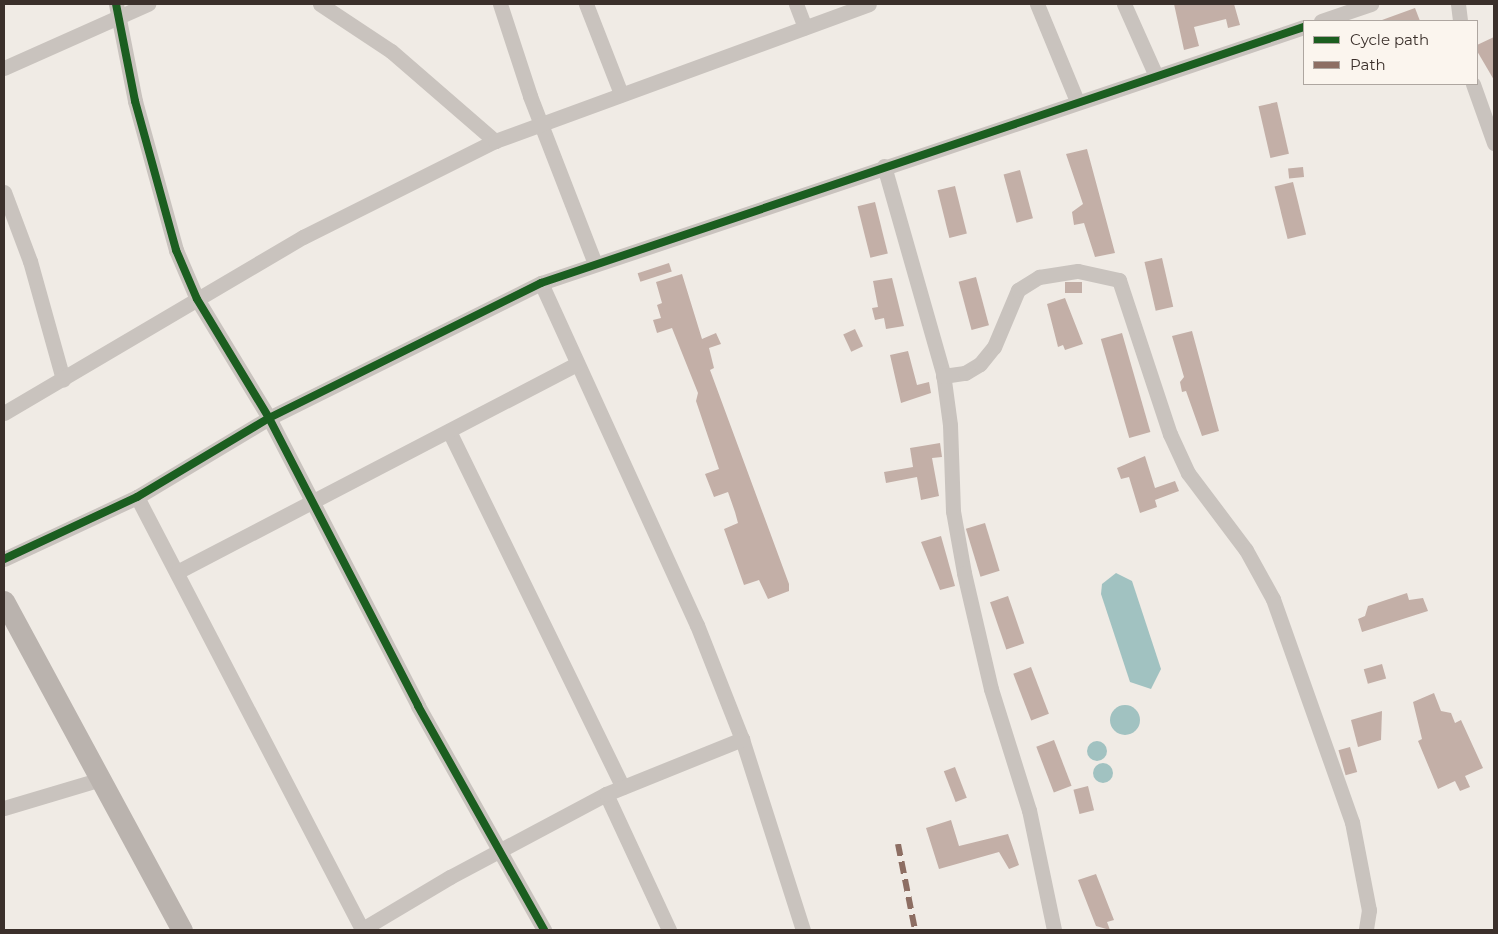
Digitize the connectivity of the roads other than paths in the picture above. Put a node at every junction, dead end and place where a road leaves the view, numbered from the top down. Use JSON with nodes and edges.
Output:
{"nodes":[{"id":1,"x":116,"y":4,"type":"edge"},
{"id":2,"x":148,"y":4,"type":"edge"},
{"id":3,"x":320,"y":4,"type":"edge"},
{"id":4,"x":500,"y":4,"type":"edge"},
{"id":5,"x":586,"y":4,"type":"edge"},
{"id":6,"x":796,"y":4,"type":"edge"},
{"id":7,"x":869,"y":4,"type":"edge"},
{"id":8,"x":1037,"y":4,"type":"edge"},
{"id":9,"x":1124,"y":4,"type":"edge"},
{"id":10,"x":1371,"y":4,"type":"edge"},
{"id":11,"x":1458,"y":4,"type":"edge"},
{"id":12,"x":120,"y":18,"type":"junction"},
{"id":13,"x":1324,"y":20,"type":"edge"},
{"id":14,"x":1460,"y":20,"type":"edge"},
{"id":15,"x":805,"y":27,"type":"junction"},
{"id":16,"x":1303,"y":27,"type":"edge"},
{"id":17,"x":4,"y":68,"type":"edge"},
{"id":18,"x":1156,"y":76,"type":"junction"},
{"id":19,"x":1473,"y":85,"type":"edge"},
{"id":20,"x":621,"y":94,"type":"junction"},
{"id":21,"x":1077,"y":101,"type":"junction"},
{"id":22,"x":542,"y":126,"type":"junction"},
{"id":23,"x":495,"y":142,"type":"junction"},
{"id":24,"x":1494,"y":143,"type":"edge"},
{"id":25,"x":884,"y":166,"type":"junction"},
{"id":26,"x":4,"y":192,"type":"edge"},
{"id":27,"x":595,"y":264,"type":"junction"},
{"id":28,"x":541,"y":283,"type":"junction"},
{"id":29,"x":197,"y":299,"type":"junction"},
{"id":30,"x":577,"y":364,"type":"junction"},
{"id":31,"x":943,"y":376,"type":"junction"},
{"id":32,"x":63,"y":379,"type":"junction"},
{"id":33,"x":4,"y":413,"type":"edge"},
{"id":34,"x":269,"y":418,"type":"junction"},
{"id":35,"x":449,"y":431,"type":"junction"},
{"id":36,"x":137,"y":497,"type":"junction"},
{"id":37,"x":311,"y":503,"type":"junction"},
{"id":38,"x":4,"y":559,"type":"edge"},
{"id":39,"x":177,"y":572,"type":"junction"},
{"id":40,"x":4,"y":601,"type":"edge"},
{"id":41,"x":742,"y":740,"type":"junction"},
{"id":42,"x":100,"y":779,"type":"junction"},
{"id":43,"x":623,"y":787,"type":"junction"},
{"id":44,"x":606,"y":794,"type":"junction"},
{"id":45,"x":4,"y":808,"type":"edge"},
{"id":46,"x":499,"y":851,"type":"junction"},
{"id":47,"x":799,"y":929,"type":"edge"},
{"id":48,"x":182,"y":930,"type":"edge"},
{"id":49,"x":362,"y":930,"type":"edge"},
{"id":50,"x":544,"y":930,"type":"edge"},
{"id":51,"x":669,"y":930,"type":"edge"},
{"id":52,"x":1054,"y":930,"type":"edge"},
{"id":53,"x":1366,"y":930,"type":"edge"}],
"edges":[{"from":1,"to":12,"type":"street"},
{"from":2,"to":12,"type":"street"},
{"from":3,"to":23,"type":"street"},
{"from":4,"to":22,"type":"street"},
{"from":5,"to":20,"type":"street"},
{"from":6,"to":15,"type":"street"},
{"from":7,"to":15,"type":"street"},
{"from":8,"to":21,"type":"street"},
{"from":9,"to":18,"type":"street"},
{"from":10,"to":13,"type":"street"},
{"from":11,"to":14,"type":"street"},
{"from":12,"to":17,"type":"street"},
{"from":12,"to":29,"type":"street"},
{"from":15,"to":20,"type":"street"},
{"from":16,"to":18,"type":"street"},
{"from":18,"to":21,"type":"street"},
{"from":19,"to":24,"type":"street"},
{"from":20,"to":22,"type":"street"},
{"from":21,"to":25,"type":"street"},
{"from":22,"to":23,"type":"street"},
{"from":22,"to":27,"type":"street"},
{"from":23,"to":29,"type":"street"},
{"from":25,"to":27,"type":"street"},
{"from":25,"to":31,"type":"street"},
{"from":26,"to":32,"type":"street"},
{"from":27,"to":28,"type":"street"},
{"from":28,"to":30,"type":"street"},
{"from":28,"to":34,"type":"street"},
{"from":29,"to":32,"type":"street"},
{"from":29,"to":34,"type":"street"},
{"from":30,"to":35,"type":"street"},
{"from":30,"to":41,"type":"street"},
{"from":31,"to":52,"type":"street"},
{"from":31,"to":53,"type":"street"},
{"from":32,"to":33,"type":"street"},
{"from":34,"to":36,"type":"street"},
{"from":34,"to":37,"type":"street"},
{"from":35,"to":37,"type":"street"},
{"from":35,"to":43,"type":"street"},
{"from":36,"to":38,"type":"street"},
{"from":36,"to":39,"type":"street"},
{"from":37,"to":39,"type":"street"},
{"from":37,"to":46,"type":"street"},
{"from":39,"to":49,"type":"street"},
{"from":40,"to":42,"type":"main road"},
{"from":41,"to":43,"type":"street"},
{"from":41,"to":47,"type":"street"},
{"from":42,"to":45,"type":"street"},
{"from":42,"to":48,"type":"main road"},
{"from":43,"to":44,"type":"street"},
{"from":44,"to":46,"type":"street"},
{"from":44,"to":51,"type":"street"},
{"from":46,"to":49,"type":"street"},
{"from":46,"to":50,"type":"street"}]}
